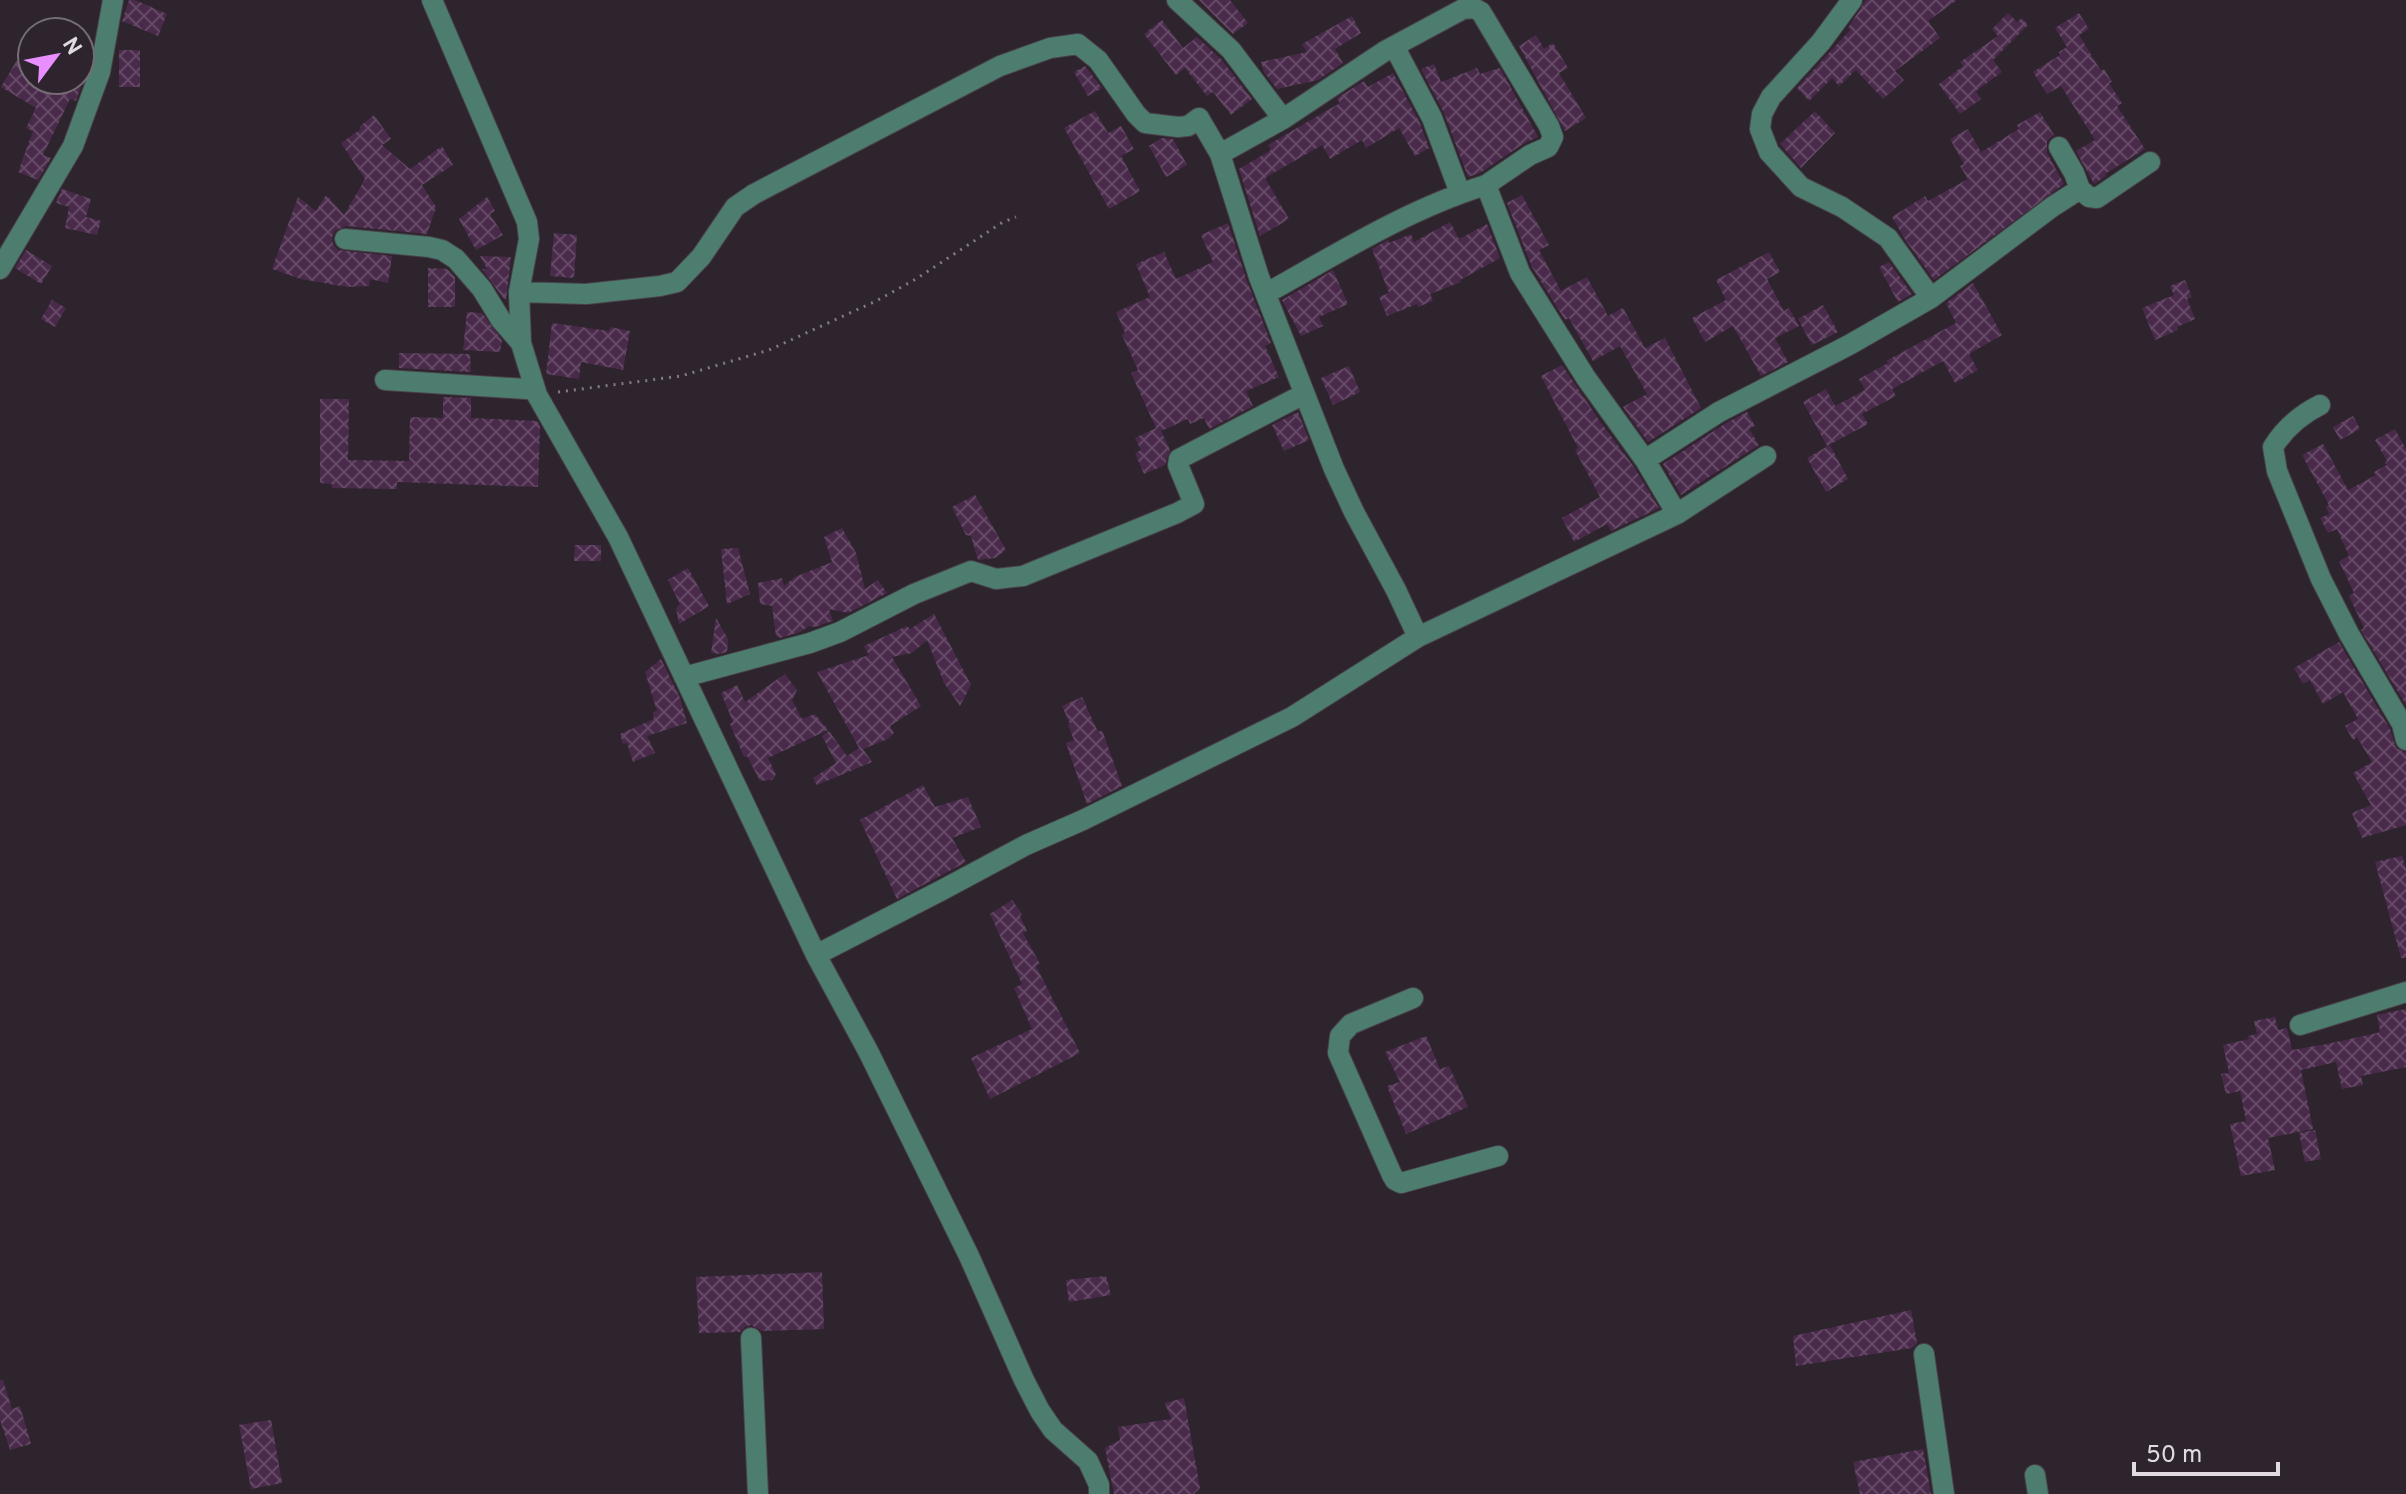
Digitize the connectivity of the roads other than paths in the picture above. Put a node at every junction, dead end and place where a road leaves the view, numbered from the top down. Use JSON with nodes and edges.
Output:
{"nodes":[{"id":1,"x":113,"y":0,"type":"edge"},
{"id":2,"x":432,"y":0,"type":"edge"},
{"id":3,"x":1177,"y":0,"type":"edge"},
{"id":4,"x":1852,"y":0,"type":"edge"},
{"id":5,"x":1394,"y":46,"type":"junction"},
{"id":6,"x":1283,"y":119,"type":"junction"},
{"id":7,"x":2059,"y":147,"type":"dead end"},
{"id":8,"x":1220,"y":154,"type":"junction"},
{"id":9,"x":2150,"y":162,"type":"dead end"},
{"id":10,"x":1486,"y":185,"type":"junction"},
{"id":11,"x":2080,"y":189,"type":"junction"},
{"id":12,"x":1460,"y":193,"type":"junction"},
{"id":13,"x":345,"y":239,"type":"dead end"},
{"id":14,"x":0,"y":269,"type":"edge"},
{"id":15,"x":519,"y":292,"type":"junction"},
{"id":16,"x":1267,"y":293,"type":"junction"},
{"id":17,"x":1931,"y":298,"type":"junction"},
{"id":18,"x":521,"y":343,"type":"junction"},
{"id":19,"x":385,"y":380,"type":"dead end"},
{"id":20,"x":535,"y":391,"type":"junction"},
{"id":21,"x":1304,"y":394,"type":"junction"},
{"id":22,"x":2320,"y":405,"type":"dead end"},
{"id":23,"x":1766,"y":456,"type":"dead end"},
{"id":24,"x":1645,"y":460,"type":"junction"},
{"id":25,"x":1677,"y":514,"type":"junction"},
{"id":26,"x":1418,"y":637,"type":"junction"},
{"id":27,"x":684,"y":677,"type":"junction"},
{"id":28,"x":2405,"y":729,"type":"edge"},
{"id":29,"x":816,"y":955,"type":"junction"},
{"id":30,"x":2406,"y":992,"type":"edge"},
{"id":31,"x":1413,"y":998,"type":"dead end"},
{"id":32,"x":2300,"y":1025,"type":"dead end"},
{"id":33,"x":1498,"y":1156,"type":"dead end"},
{"id":34,"x":751,"y":1338,"type":"dead end"},
{"id":35,"x":1924,"y":1354,"type":"dead end"},
{"id":36,"x":758,"y":1494,"type":"edge"},
{"id":37,"x":1099,"y":1494,"type":"edge"},
{"id":38,"x":1944,"y":1494,"type":"edge"}],
"edges":[{"from":1,"to":14,"type":"street"},
{"from":2,"to":15,"type":"street"},
{"from":3,"to":6,"type":"street"},
{"from":4,"to":17,"type":"street"},
{"from":5,"to":6,"type":"street"},
{"from":5,"to":10,"type":"street"},
{"from":5,"to":12,"type":"street"},
{"from":6,"to":8,"type":"street"},
{"from":7,"to":11,"type":"street"},
{"from":8,"to":15,"type":"street"},
{"from":8,"to":16,"type":"street"},
{"from":9,"to":11,"type":"street"},
{"from":10,"to":12,"type":"street"},
{"from":10,"to":24,"type":"street"},
{"from":11,"to":17,"type":"street"},
{"from":12,"to":16,"type":"street"},
{"from":13,"to":18,"type":"street"},
{"from":15,"to":18,"type":"street"},
{"from":16,"to":21,"type":"street"},
{"from":17,"to":24,"type":"street"},
{"from":18,"to":20,"type":"street"},
{"from":19,"to":20,"type":"street"},
{"from":20,"to":27,"type":"street"},
{"from":21,"to":26,"type":"street"},
{"from":21,"to":27,"type":"street"},
{"from":22,"to":28,"type":"street"},
{"from":23,"to":25,"type":"street"},
{"from":24,"to":25,"type":"street"},
{"from":25,"to":26,"type":"street"},
{"from":26,"to":29,"type":"street"},
{"from":27,"to":29,"type":"street"},
{"from":29,"to":37,"type":"street"},
{"from":30,"to":32,"type":"street"},
{"from":31,"to":33,"type":"street"},
{"from":34,"to":36,"type":"street"},
{"from":35,"to":38,"type":"street"}]}
